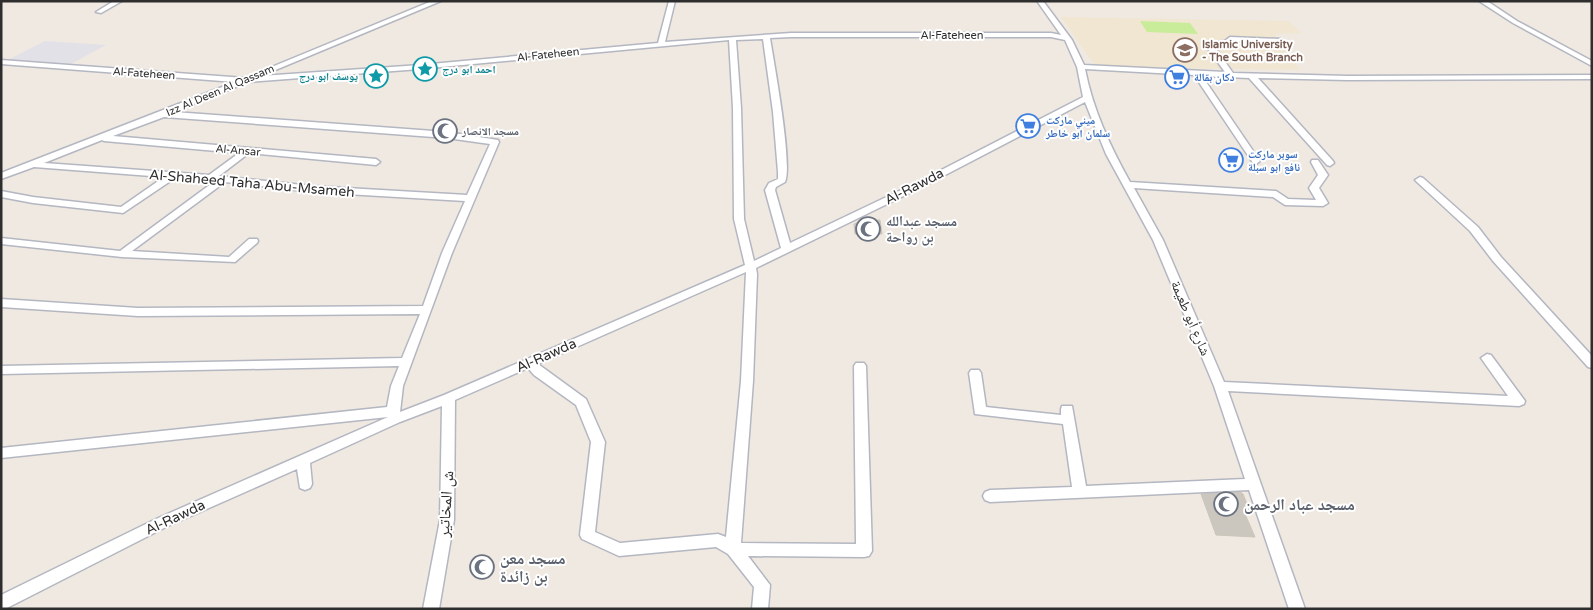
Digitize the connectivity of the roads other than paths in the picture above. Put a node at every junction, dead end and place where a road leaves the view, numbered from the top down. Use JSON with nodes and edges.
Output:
{"nodes":[{"id":1,"x":118,"y":1,"type":"edge"},
{"id":2,"x":438,"y":1,"type":"edge"},
{"id":3,"x":672,"y":1,"type":"edge"},
{"id":4,"x":1040,"y":1,"type":"edge"},
{"id":5,"x":1482,"y":1,"type":"edge"},
{"id":6,"x":99,"y":12,"type":"dead end"},
{"id":7,"x":766,"y":36,"type":"junction"},
{"id":8,"x":732,"y":38,"type":"junction"},
{"id":9,"x":1064,"y":38,"type":"junction"},
{"id":10,"x":1280,"y":41,"type":"dead end"},
{"id":11,"x":661,"y":43,"type":"junction"},
{"id":12,"x":1,"y":62,"type":"edge"},
{"id":13,"x":1592,"y":64,"type":"edge"},
{"id":14,"x":1082,"y":67,"type":"junction"},
{"id":15,"x":1197,"y":74,"type":"junction"},
{"id":16,"x":1231,"y":75,"type":"junction"},
{"id":17,"x":1251,"y":75,"type":"junction"},
{"id":18,"x":1592,"y":77,"type":"edge"},
{"id":19,"x":243,"y":80,"type":"junction"},
{"id":20,"x":1087,"y":98,"type":"junction"},
{"id":21,"x":163,"y":114,"type":"junction"},
{"id":22,"x":99,"y":138,"type":"junction"},
{"id":23,"x":247,"y":151,"type":"junction"},
{"id":24,"x":1256,"y":161,"type":"dead end"},
{"id":25,"x":376,"y":162,"type":"dead end"},
{"id":26,"x":1314,"y":162,"type":"dead end"},
{"id":27,"x":1330,"y":163,"type":"dead end"},
{"id":28,"x":33,"y":164,"type":"junction"},
{"id":29,"x":173,"y":175,"type":"junction"},
{"id":30,"x":1,"y":176,"type":"edge"},
{"id":31,"x":211,"y":178,"type":"junction"},
{"id":32,"x":224,"y":179,"type":"junction"},
{"id":33,"x":1420,"y":180,"type":"dead end"},
{"id":34,"x":1128,"y":185,"type":"junction"},
{"id":35,"x":1,"y":194,"type":"edge"},
{"id":36,"x":470,"y":198,"type":"junction"},
{"id":37,"x":253,"y":240,"type":"dead end"},
{"id":38,"x":1,"y":241,"type":"edge"},
{"id":39,"x":786,"y":249,"type":"junction"},
{"id":40,"x":122,"y":254,"type":"junction"},
{"id":41,"x":749,"y":267,"type":"junction"},
{"id":42,"x":1,"y":303,"type":"edge"},
{"id":43,"x":427,"y":310,"type":"junction"},
{"id":44,"x":1487,"y":358,"type":"dead end"},
{"id":45,"x":406,"y":362,"type":"junction"},
{"id":46,"x":529,"y":362,"type":"junction"},
{"id":47,"x":1592,"y":364,"type":"edge"},
{"id":48,"x":860,"y":366,"type":"dead end"},
{"id":49,"x":1,"y":370,"type":"edge"},
{"id":50,"x":975,"y":373,"type":"dead end"},
{"id":51,"x":1220,"y":386,"type":"junction"},
{"id":52,"x":449,"y":398,"type":"junction"},
{"id":53,"x":394,"y":415,"type":"junction"},
{"id":54,"x":1,"y":453,"type":"edge"},
{"id":55,"x":303,"y":461,"type":"junction"},
{"id":56,"x":306,"y":484,"type":"dead end"},
{"id":57,"x":1254,"y":484,"type":"junction"},
{"id":58,"x":1080,"y":491,"type":"junction"},
{"id":59,"x":990,"y":496,"type":"dead end"},
{"id":60,"x":733,"y":549,"type":"junction"},
{"id":61,"x":1,"y":604,"type":"edge"},
{"id":62,"x":431,"y":609,"type":"edge"},
{"id":63,"x":760,"y":609,"type":"edge"},
{"id":64,"x":1297,"y":609,"type":"edge"}],
"edges":[{"from":1,"to":6,"type":"street"},
{"from":2,"to":19,"type":"street","name":"Izz Al Deen Al Qassam"},
{"from":3,"to":11,"type":"street"},
{"from":4,"to":9,"type":"street","name":"شارع أبو طعيمة"},
{"from":5,"to":13,"type":"street"},
{"from":7,"to":8,"type":"street","name":"Al-Fateheen"},
{"from":7,"to":9,"type":"street","name":"Al-Fateheen"},
{"from":7,"to":39,"type":"street"},
{"from":8,"to":11,"type":"street","name":"Al-Fateheen"},
{"from":8,"to":41,"type":"street"},
{"from":9,"to":14,"type":"street","name":"شارع أبو طعيمة"},
{"from":10,"to":16,"type":"street"},
{"from":11,"to":19,"type":"street","name":"Al-Fateheen"},
{"from":12,"to":19,"type":"street","name":"Al-Fateheen"},
{"from":14,"to":15,"type":"street"},
{"from":14,"to":20,"type":"street","name":"شارع أبو طعيمة"},
{"from":15,"to":16,"type":"street"},
{"from":15,"to":24,"type":"street"},
{"from":16,"to":17,"type":"street"},
{"from":17,"to":18,"type":"street"},
{"from":17,"to":27,"type":"street"},
{"from":19,"to":21,"type":"street","name":"Izz Al Deen Al Qassam"},
{"from":20,"to":34,"type":"street","name":"شارع أبو طعيمة"},
{"from":20,"to":39,"type":"street","name":"Al-Rawda"},
{"from":21,"to":22,"type":"street","name":"Izz Al Deen Al Qassam"},
{"from":21,"to":36,"type":"street"},
{"from":22,"to":23,"type":"street","name":"Al-Ansar"},
{"from":22,"to":28,"type":"street","name":"Izz Al Deen Al Qassam"},
{"from":23,"to":25,"type":"street","name":"Al-Ansar"},
{"from":23,"to":31,"type":"street"},
{"from":26,"to":34,"type":"street"},
{"from":28,"to":29,"type":"street","name":"Al-Shaheed Taha Abu-Msameh"},
{"from":28,"to":30,"type":"street","name":"Izz Al Deen Al Qassam"},
{"from":29,"to":31,"type":"street","name":"Al-Shaheed Taha Abu-Msameh"},
{"from":29,"to":35,"type":"street"},
{"from":31,"to":32,"type":"street","name":"Al-Shaheed Taha Abu-Msameh"},
{"from":32,"to":36,"type":"street","name":"Al-Shaheed Taha Abu-Msameh"},
{"from":32,"to":40,"type":"street"},
{"from":33,"to":47,"type":"street"},
{"from":34,"to":51,"type":"street","name":"شارع أبو طعيمة"},
{"from":36,"to":43,"type":"street"},
{"from":37,"to":40,"type":"street"},
{"from":38,"to":40,"type":"street"},
{"from":39,"to":41,"type":"street","name":"Al-Rawda"},
{"from":41,"to":46,"type":"street","name":"Al-Rawda"},
{"from":41,"to":60,"type":"street"},
{"from":42,"to":43,"type":"street"},
{"from":43,"to":45,"type":"street"},
{"from":44,"to":51,"type":"street"},
{"from":45,"to":49,"type":"street"},
{"from":45,"to":53,"type":"street"},
{"from":46,"to":52,"type":"street","name":"Al-Rawda"},
{"from":46,"to":60,"type":"street"},
{"from":48,"to":60,"type":"street"},
{"from":50,"to":58,"type":"street"},
{"from":51,"to":57,"type":"street","name":"شارع أبو طعيمة"},
{"from":52,"to":53,"type":"street","name":"Al-Rawda"},
{"from":52,"to":62,"type":"street","name":"ش المخاتير"},
{"from":53,"to":54,"type":"street"},
{"from":53,"to":55,"type":"street","name":"Al-Rawda"},
{"from":55,"to":56,"type":"street"},
{"from":55,"to":61,"type":"street","name":"Al-Rawda"},
{"from":57,"to":58,"type":"street"},
{"from":57,"to":64,"type":"street","name":"شارع أبو طعيمة"},
{"from":58,"to":59,"type":"street"},
{"from":60,"to":63,"type":"street"}]}
